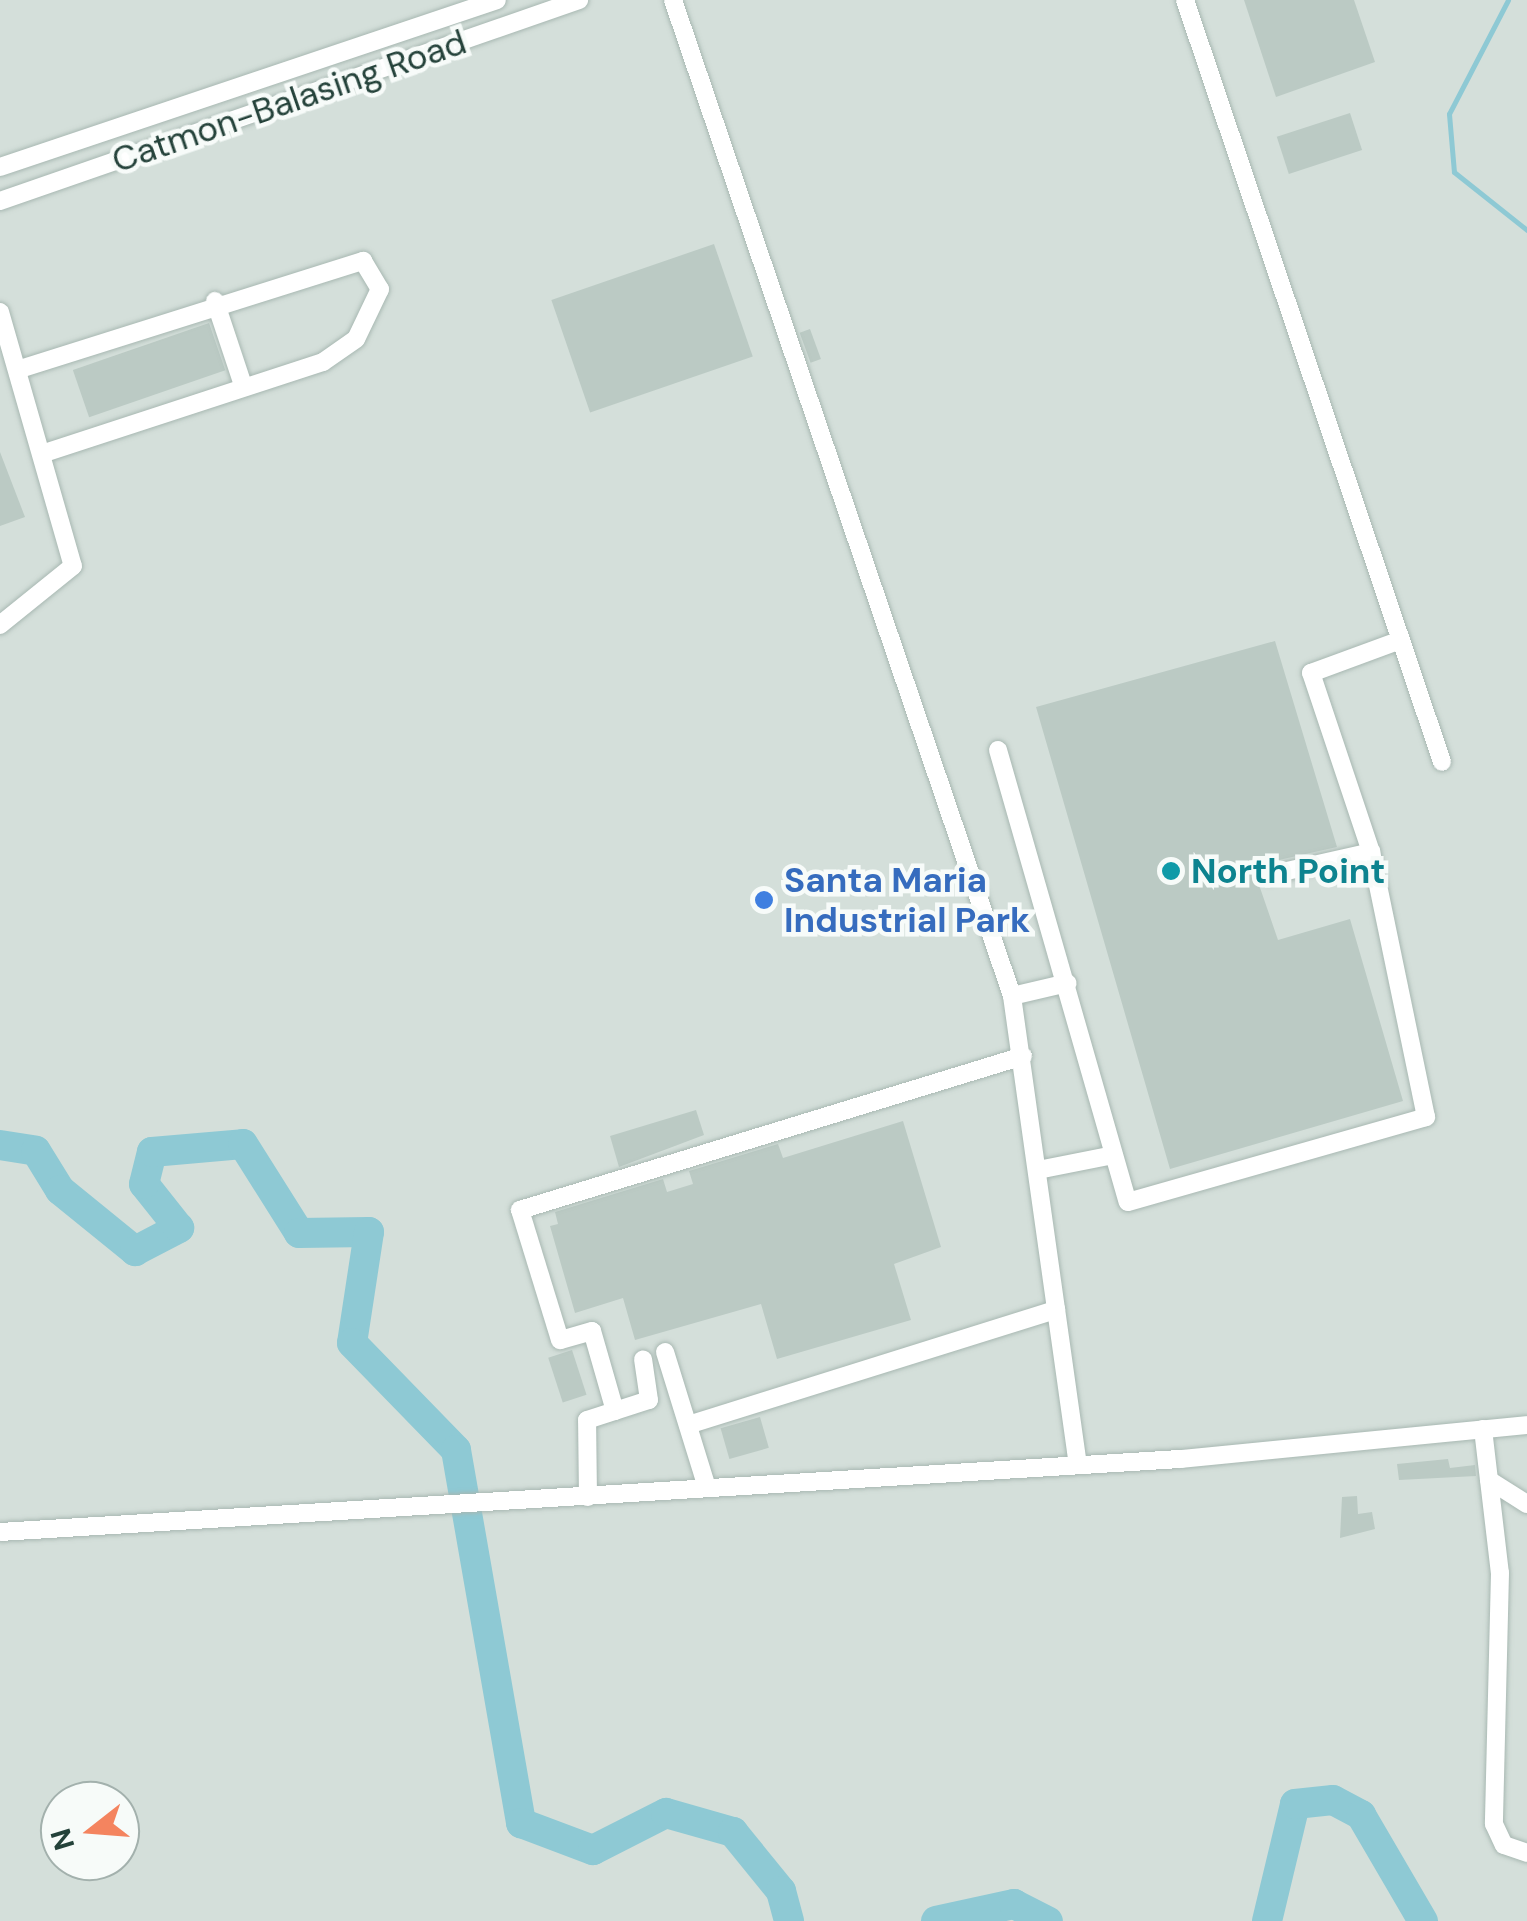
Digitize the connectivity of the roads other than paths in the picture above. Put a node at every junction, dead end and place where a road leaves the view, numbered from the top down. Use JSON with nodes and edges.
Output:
{"nodes":[{"id":1,"x":498,"y":0,"type":"edge"},
{"id":2,"x":579,"y":0,"type":"edge"},
{"id":3,"x":672,"y":0,"type":"edge"},
{"id":4,"x":1185,"y":0,"type":"edge"},
{"id":5,"x":0,"y":167,"type":"edge"},
{"id":6,"x":0,"y":201,"type":"edge"},
{"id":7,"x":215,"y":301,"type":"junction"},
{"id":8,"x":1,"y":321,"type":"edge"},
{"id":9,"x":20,"y":369,"type":"junction"},
{"id":10,"x":243,"y":386,"type":"junction"},
{"id":11,"x":44,"y":453,"type":"junction"},
{"id":12,"x":0,"y":625,"type":"edge"},
{"id":13,"x":1398,"y":641,"type":"junction"},
{"id":14,"x":998,"y":750,"type":"dead end"},
{"id":15,"x":1442,"y":762,"type":"dead end"},
{"id":16,"x":1371,"y":852,"type":"junction"},
{"id":17,"x":1268,"y":875,"type":"dead end"},
{"id":18,"x":1068,"y":982,"type":"junction"},
{"id":19,"x":1012,"y":996,"type":"junction"},
{"id":20,"x":1023,"y":1056,"type":"junction"},
{"id":21,"x":1114,"y":1155,"type":"junction"},
{"id":22,"x":1042,"y":1169,"type":"junction"},
{"id":23,"x":1056,"y":1310,"type":"junction"},
{"id":24,"x":666,"y":1352,"type":"dead end"},
{"id":25,"x":644,"y":1359,"type":"dead end"},
{"id":26,"x":615,"y":1411,"type":"junction"},
{"id":27,"x":688,"y":1425,"type":"junction"},
{"id":28,"x":1527,"y":1425,"type":"edge"},
{"id":29,"x":1484,"y":1429,"type":"junction"},
{"id":30,"x":1078,"y":1460,"type":"junction"},
{"id":31,"x":1489,"y":1480,"type":"junction"},
{"id":32,"x":708,"y":1488,"type":"junction"},
{"id":33,"x":588,"y":1497,"type":"junction"},
{"id":34,"x":1527,"y":1504,"type":"edge"},
{"id":35,"x":0,"y":1532,"type":"edge"},
{"id":36,"x":1527,"y":1853,"type":"edge"}],
"edges":[{"from":1,"to":5,"type":"street","name":"Catmon-Balasing Road"},
{"from":2,"to":6,"type":"street","name":"Catmon-Balasing Road"},
{"from":3,"to":19,"type":"street"},
{"from":4,"to":13,"type":"street"},
{"from":7,"to":9,"type":"street"},
{"from":7,"to":10,"type":"street"},
{"from":7,"to":10,"type":"street"},
{"from":8,"to":9,"type":"street"},
{"from":9,"to":11,"type":"street"},
{"from":10,"to":11,"type":"street"},
{"from":11,"to":12,"type":"street"},
{"from":13,"to":15,"type":"street"},
{"from":13,"to":16,"type":"street"},
{"from":14,"to":18,"type":"street"},
{"from":16,"to":17,"type":"street"},
{"from":16,"to":21,"type":"street"},
{"from":18,"to":19,"type":"street"},
{"from":18,"to":21,"type":"street"},
{"from":19,"to":20,"type":"street"},
{"from":20,"to":22,"type":"street"},
{"from":20,"to":26,"type":"street"},
{"from":21,"to":22,"type":"street"},
{"from":22,"to":23,"type":"street"},
{"from":23,"to":27,"type":"street"},
{"from":23,"to":30,"type":"street"},
{"from":24,"to":27,"type":"street"},
{"from":25,"to":26,"type":"street"},
{"from":26,"to":33,"type":"street"},
{"from":27,"to":32,"type":"street"},
{"from":28,"to":29,"type":"street"},
{"from":29,"to":30,"type":"street"},
{"from":29,"to":31,"type":"street"},
{"from":30,"to":32,"type":"street"},
{"from":31,"to":34,"type":"street"},
{"from":31,"to":36,"type":"street"},
{"from":32,"to":33,"type":"street"},
{"from":33,"to":35,"type":"street"}]}
